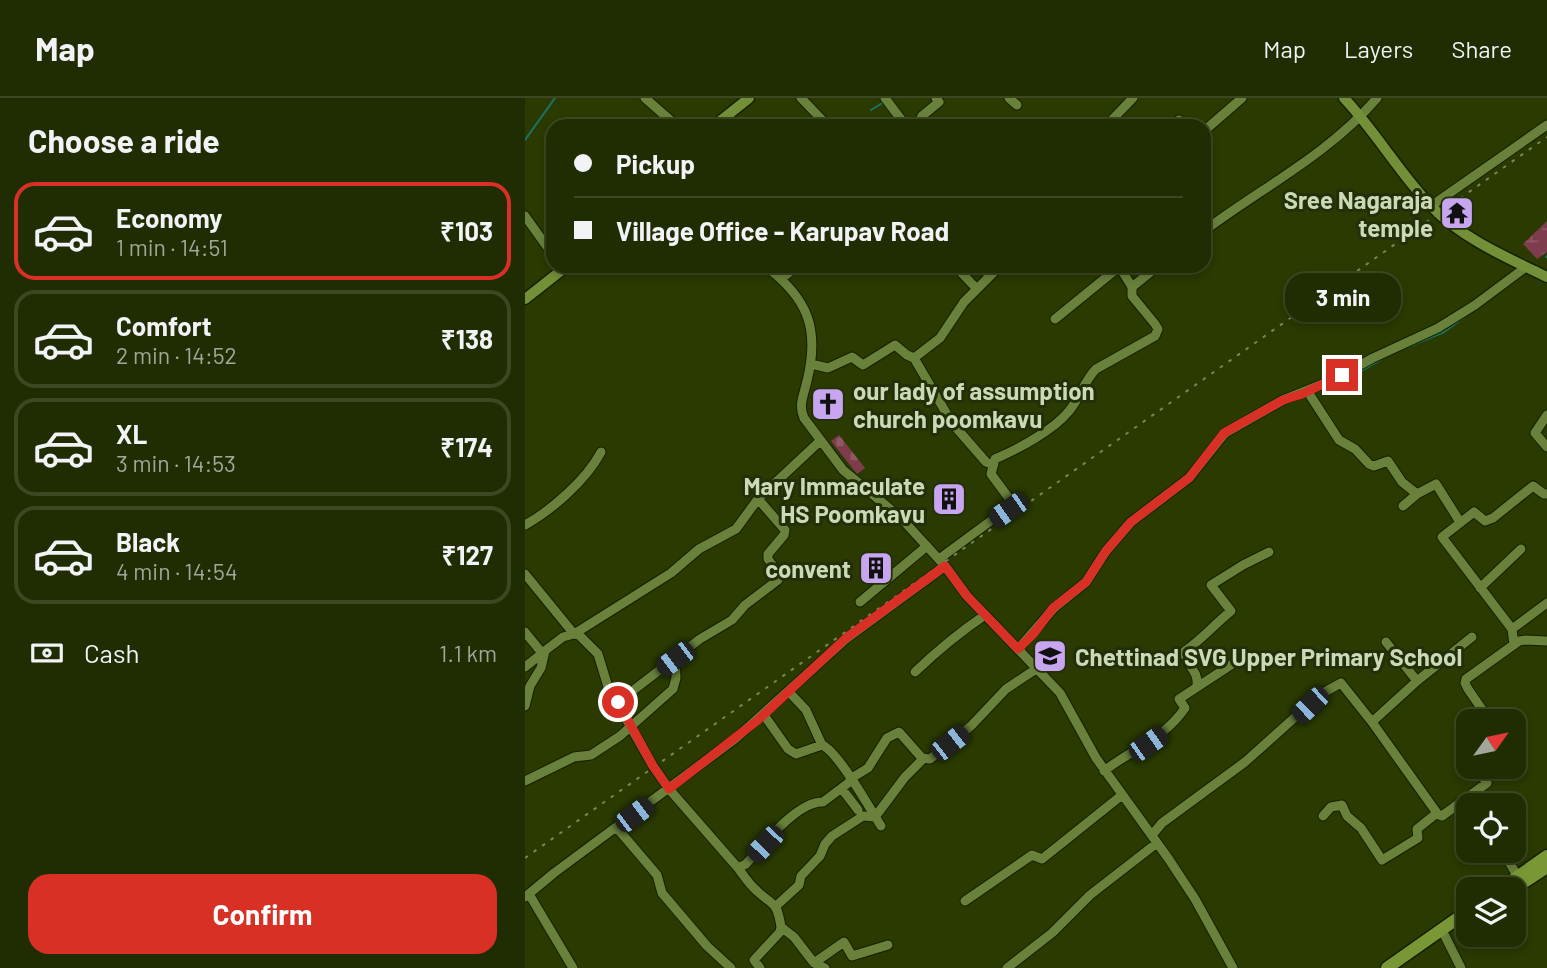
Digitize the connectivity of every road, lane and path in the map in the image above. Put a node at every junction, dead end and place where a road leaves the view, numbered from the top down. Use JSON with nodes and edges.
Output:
{"nodes":[{"id":1,"x":645,"y":98,"type":"edge"},
{"id":2,"x":749,"y":98,"type":"edge"},
{"id":3,"x":801,"y":98,"type":"edge"},
{"id":4,"x":936,"y":98,"type":"edge"},
{"id":5,"x":1009,"y":98,"type":"edge"},
{"id":6,"x":1133,"y":98,"type":"edge"},
{"id":7,"x":1242,"y":98,"type":"edge"},
{"id":8,"x":1344,"y":98,"type":"edge"},
{"id":9,"x":1377,"y":98,"type":"edge"},
{"id":10,"x":887,"y":101,"type":"edge"},
{"id":11,"x":1017,"y":105,"type":"dead end"},
{"id":12,"x":1361,"y":117,"type":"junction"},
{"id":13,"x":669,"y":119,"type":"edge"},
{"id":14,"x":724,"y":119,"type":"edge"},
{"id":15,"x":821,"y":119,"type":"edge"},
{"id":16,"x":901,"y":119,"type":"edge"},
{"id":17,"x":920,"y":119,"type":"edge"},
{"id":18,"x":1113,"y":119,"type":"edge"},
{"id":19,"x":1211,"y":125,"type":"edge"},
{"id":20,"x":1547,"y":125,"type":"edge"},
{"id":21,"x":1431,"y":206,"type":"junction"},
{"id":22,"x":525,"y":216,"type":"edge"},
{"id":23,"x":1211,"y":225,"type":"edge"},
{"id":24,"x":546,"y":245,"type":"edge"},
{"id":25,"x":1526,"y":267,"type":"junction"},
{"id":26,"x":557,"y":273,"type":"edge"},
{"id":27,"x":774,"y":273,"type":"edge"},
{"id":28,"x":788,"y":273,"type":"edge"},
{"id":29,"x":962,"y":273,"type":"edge"},
{"id":30,"x":991,"y":273,"type":"edge"},
{"id":31,"x":1111,"y":273,"type":"edge"},
{"id":32,"x":1123,"y":273,"type":"edge"},
{"id":33,"x":1149,"y":273,"type":"edge"},
{"id":34,"x":989,"y":275,"type":"joint"},
{"id":35,"x":1547,"y":277,"type":"edge"},
{"id":36,"x":781,"y":279,"type":"junction"},
{"id":37,"x":1132,"y":287,"type":"junction"},
{"id":38,"x":977,"y":289,"type":"junction"},
{"id":39,"x":525,"y":299,"type":"edge"},
{"id":40,"x":1055,"y":319,"type":"dead end"},
{"id":41,"x":914,"y":358,"type":"junction"},
{"id":42,"x":811,"y":364,"type":"junction"},
{"id":43,"x":1308,"y":392,"type":"junction"},
{"id":44,"x":1547,"y":415,"type":"edge"},
{"id":45,"x":820,"y":441,"type":"junction"},
{"id":46,"x":1547,"y":447,"type":"edge"},
{"id":47,"x":601,"y":452,"type":"dead end"},
{"id":48,"x":992,"y":464,"type":"junction"},
{"id":49,"x":1417,"y":494,"type":"junction"},
{"id":50,"x":1547,"y":494,"type":"edge"},
{"id":51,"x":758,"y":499,"type":"junction"},
{"id":52,"x":1403,"y":506,"type":"dead end"},
{"id":53,"x":1460,"y":522,"type":"junction"},
{"id":54,"x":525,"y":526,"type":"edge"},
{"id":55,"x":927,"y":546,"type":"junction"},
{"id":56,"x":1521,"y":549,"type":"dead end"},
{"id":57,"x":1269,"y":552,"type":"dead end"},
{"id":58,"x":942,"y":563,"type":"junction"},
{"id":59,"x":525,"y":574,"type":"edge"},
{"id":60,"x":1480,"y":588,"type":"junction"},
{"id":61,"x":860,"y":602,"type":"dead end"},
{"id":62,"x":1547,"y":603,"type":"edge"},
{"id":63,"x":985,"y":615,"type":"junction"},
{"id":64,"x":1512,"y":629,"type":"junction"},
{"id":65,"x":525,"y":632,"type":"edge"},
{"id":66,"x":574,"y":634,"type":"junction"},
{"id":67,"x":1472,"y":637,"type":"dead end"},
{"id":68,"x":1547,"y":641,"type":"edge"},
{"id":69,"x":1386,"y":642,"type":"dead end"},
{"id":70,"x":1514,"y":645,"type":"junction"},
{"id":71,"x":1018,"y":649,"type":"junction"},
{"id":72,"x":545,"y":651,"type":"junction"},
{"id":73,"x":1243,"y":657,"type":"dead end"},
{"id":74,"x":675,"y":659,"type":"junction"},
{"id":75,"x":525,"y":667,"type":"edge"},
{"id":76,"x":1036,"y":669,"type":"junction"},
{"id":77,"x":915,"y":672,"type":"dead end"},
{"id":78,"x":1417,"y":681,"type":"junction"},
{"id":79,"x":1197,"y":686,"type":"junction"},
{"id":80,"x":789,"y":692,"type":"junction"},
{"id":81,"x":618,"y":702,"type":"junction"},
{"id":82,"x":525,"y":706,"type":"edge"},
{"id":83,"x":1482,"y":709,"type":"edge"},
{"id":84,"x":764,"y":715,"type":"junction"},
{"id":85,"x":1372,"y":722,"type":"junction"},
{"id":86,"x":632,"y":726,"type":"junction"},
{"id":87,"x":823,"y":745,"type":"junction"},
{"id":88,"x":924,"y":758,"type":"junction"},
{"id":89,"x":1104,"y":771,"type":"junction"},
{"id":90,"x":1484,"y":779,"type":"edge"},
{"id":91,"x":851,"y":780,"type":"junction"},
{"id":92,"x":525,"y":781,"type":"edge"},
{"id":93,"x":669,"y":789,"type":"junction"},
{"id":94,"x":842,"y":789,"type":"junction"},
{"id":95,"x":1479,"y":793,"type":"edge"},
{"id":96,"x":1122,"y":794,"type":"junction"},
{"id":97,"x":1456,"y":809,"type":"edge"},
{"id":98,"x":858,"y":810,"type":"dead end"},
{"id":99,"x":1437,"y":814,"type":"junction"},
{"id":100,"x":1323,"y":816,"type":"dead end"},
{"id":101,"x":875,"y":817,"type":"junction"},
{"id":102,"x":881,"y":826,"type":"dead end"},
{"id":103,"x":617,"y":828,"type":"junction"},
{"id":104,"x":1154,"y":839,"type":"junction"},
{"id":105,"x":1547,"y":856,"type":"edge"},
{"id":106,"x":1547,"y":867,"type":"edge"},
{"id":107,"x":739,"y":868,"type":"junction"},
{"id":108,"x":1523,"y":877,"type":"edge"},
{"id":109,"x":1526,"y":878,"type":"edge"},
{"id":110,"x":527,"y":895,"type":"edge"},
{"id":111,"x":965,"y":901,"type":"dead end"},
{"id":112,"x":775,"y":907,"type":"junction"},
{"id":113,"x":1456,"y":919,"type":"edge"},
{"id":114,"x":781,"y":927,"type":"junction"},
{"id":115,"x":1456,"y":929,"type":"edge"},
{"id":116,"x":1445,"y":936,"type":"junction"},
{"id":117,"x":888,"y":945,"type":"dead end"},
{"id":118,"x":1020,"y":957,"type":"junction"},
{"id":119,"x":814,"y":962,"type":"junction"},
{"id":120,"x":573,"y":968,"type":"edge"},
{"id":121,"x":731,"y":968,"type":"edge"},
{"id":122,"x":760,"y":968,"type":"edge"},
{"id":123,"x":825,"y":968,"type":"edge"},
{"id":124,"x":1007,"y":968,"type":"edge"},
{"id":125,"x":1028,"y":968,"type":"edge"},
{"id":126,"x":1233,"y":968,"type":"edge"},
{"id":127,"x":1387,"y":968,"type":"edge"},
{"id":128,"x":1401,"y":968,"type":"edge"},
{"id":129,"x":1461,"y":968,"type":"edge"}],
"edges":[{"from":1,"to":13,"type":"street"},
{"from":2,"to":14,"type":"main road"},
{"from":3,"to":15,"type":"street"},
{"from":4,"to":17,"type":"street"},
{"from":5,"to":11,"type":"street"},
{"from":6,"to":18,"type":"street"},
{"from":7,"to":19,"type":"street"},
{"from":8,"to":12,"type":"main road"},
{"from":9,"to":12,"type":"street"},
{"from":10,"to":16,"type":"street"},
{"from":12,"to":21,"type":"main road"},
{"from":12,"to":23,"type":"street"},
{"from":20,"to":21,"type":"street"},
{"from":21,"to":25,"type":"main road"},
{"from":22,"to":24,"type":"street"},
{"from":25,"to":35,"type":"main road"},
{"from":25,"to":43,"type":"street"},
{"from":26,"to":39,"type":"main road"},
{"from":27,"to":36,"type":"street"},
{"from":28,"to":36,"type":"street"},
{"from":29,"to":38,"type":"street"},
{"from":30,"to":34,"type":"street"},
{"from":31,"to":40,"type":"street"},
{"from":32,"to":37,"type":"street"},
{"from":33,"to":37,"type":"street"},
{"from":34,"to":38,"type":"street"},
{"from":36,"to":42,"type":"street"},
{"from":37,"to":48,"type":"street"},
{"from":38,"to":41,"type":"street"},
{"from":41,"to":42,"type":"street"},
{"from":41,"to":48,"type":"street"},
{"from":42,"to":45,"type":"street"},
{"from":43,"to":49,"type":"street"},
{"from":43,"to":71,"type":"street"},
{"from":44,"to":46,"type":"street"},
{"from":45,"to":51,"type":"street"},
{"from":45,"to":55,"type":"street"},
{"from":47,"to":54,"type":"street"},
{"from":48,"to":58,"type":"street"},
{"from":49,"to":52,"type":"street"},
{"from":49,"to":53,"type":"street"},
{"from":50,"to":53,"type":"street"},
{"from":51,"to":66,"type":"street"},
{"from":51,"to":74,"type":"street"},
{"from":53,"to":60,"type":"street"},
{"from":55,"to":58,"type":"street"},
{"from":55,"to":61,"type":"street"},
{"from":56,"to":60,"type":"street"},
{"from":57,"to":79,"type":"street"},
{"from":58,"to":63,"type":"street"},
{"from":58,"to":80,"type":"street"},
{"from":59,"to":66,"type":"street"},
{"from":60,"to":64,"type":"street"},
{"from":62,"to":64,"type":"street"},
{"from":63,"to":71,"type":"street"},
{"from":63,"to":77,"type":"street"},
{"from":64,"to":70,"type":"street"},
{"from":65,"to":72,"type":"street"},
{"from":66,"to":72,"type":"street"},
{"from":66,"to":81,"type":"street"},
{"from":67,"to":78,"type":"street"},
{"from":68,"to":70,"type":"street"},
{"from":69,"to":78,"type":"street"},
{"from":70,"to":83,"type":"street"},
{"from":71,"to":76,"type":"street"},
{"from":72,"to":75,"type":"street"},
{"from":72,"to":82,"type":"street"},
{"from":73,"to":79,"type":"street"},
{"from":74,"to":81,"type":"street"},
{"from":74,"to":86,"type":"street"},
{"from":76,"to":88,"type":"street"},
{"from":76,"to":89,"type":"street"},
{"from":78,"to":85,"type":"street"},
{"from":79,"to":89,"type":"street"},
{"from":80,"to":84,"type":"street"},
{"from":80,"to":87,"type":"street"},
{"from":81,"to":86,"type":"street"},
{"from":84,"to":87,"type":"street"},
{"from":84,"to":93,"type":"street"},
{"from":85,"to":99,"type":"street"},
{"from":85,"to":104,"type":"street"},
{"from":86,"to":92,"type":"street"},
{"from":86,"to":93,"type":"street"},
{"from":87,"to":91,"type":"street"},
{"from":88,"to":91,"type":"street"},
{"from":88,"to":101,"type":"street"},
{"from":89,"to":96,"type":"street"},
{"from":90,"to":95,"type":"street"},
{"from":91,"to":94,"type":"street"},
{"from":91,"to":101,"type":"street"},
{"from":93,"to":103,"type":"street"},
{"from":93,"to":107,"type":"street"},
{"from":94,"to":98,"type":"street"},
{"from":94,"to":107,"type":"street"},
{"from":96,"to":104,"type":"street"},
{"from":96,"to":111,"type":"street"},
{"from":97,"to":99,"type":"street"},
{"from":99,"to":100,"type":"street"},
{"from":101,"to":102,"type":"street"},
{"from":101,"to":112,"type":"street"},
{"from":103,"to":110,"type":"street"},
{"from":103,"to":121,"type":"street"},
{"from":104,"to":118,"type":"street"},
{"from":104,"to":126,"type":"street"},
{"from":105,"to":108,"type":"highway"},
{"from":106,"to":109,"type":"highway"},
{"from":107,"to":112,"type":"street"},
{"from":110,"to":120,"type":"street"},
{"from":112,"to":114,"type":"street"},
{"from":113,"to":127,"type":"highway"},
{"from":114,"to":119,"type":"street"},
{"from":114,"to":122,"type":"street"},
{"from":115,"to":116,"type":"highway"},
{"from":116,"to":128,"type":"highway"},
{"from":116,"to":129,"type":"street"},
{"from":117,"to":119,"type":"street"},
{"from":118,"to":124,"type":"street"},
{"from":118,"to":125,"type":"street"},
{"from":119,"to":123,"type":"street"}]}
